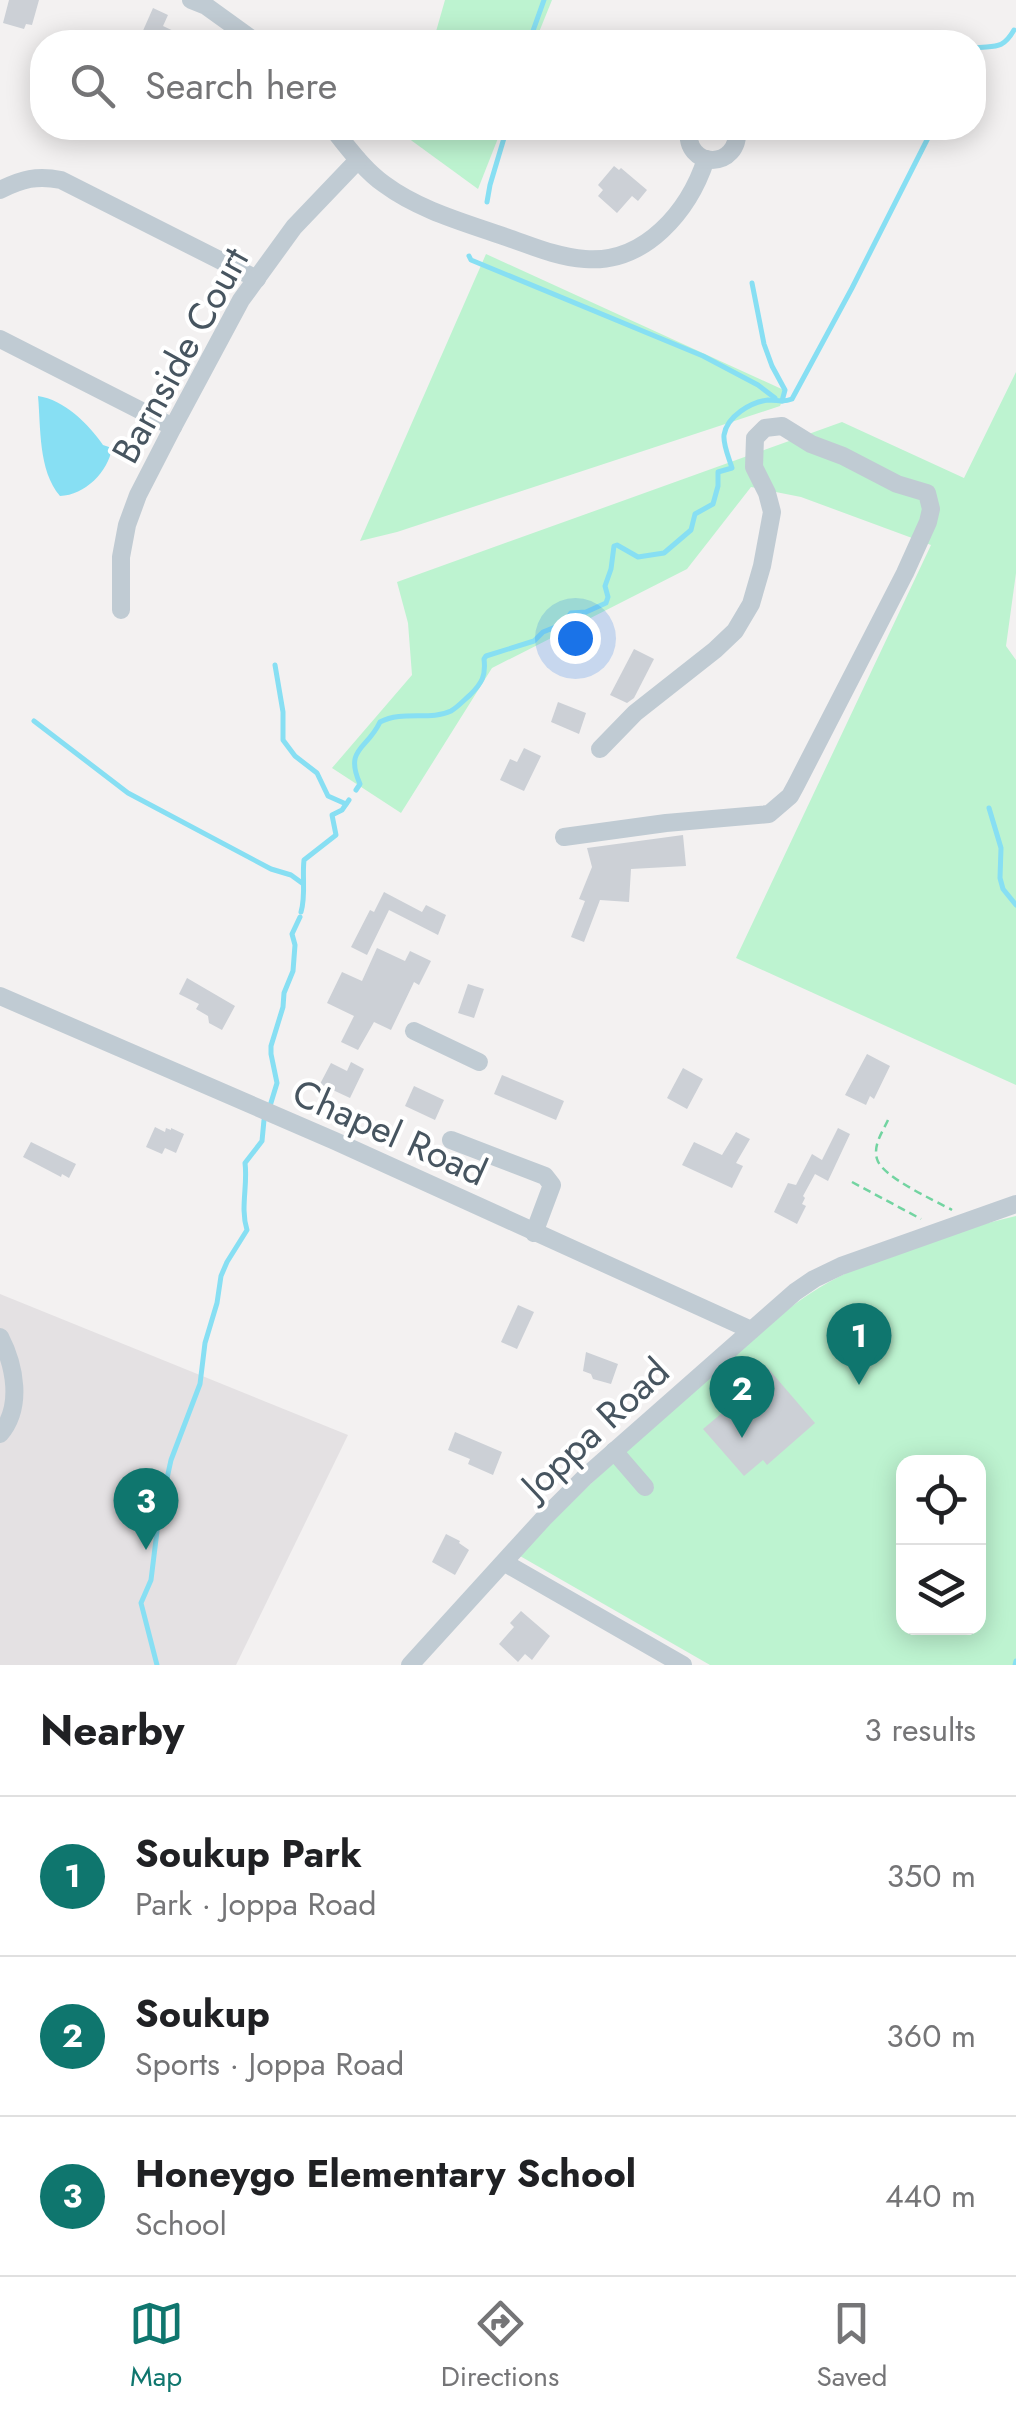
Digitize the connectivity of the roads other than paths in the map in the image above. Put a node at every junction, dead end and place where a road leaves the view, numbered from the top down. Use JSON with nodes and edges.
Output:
{"nodes":[{"id":1,"x":191,"y":0,"type":"edge"},
{"id":2,"x":239,"y":30,"type":"edge"},
{"id":3,"x":342,"y":140,"type":"edge"},
{"id":4,"x":688,"y":140,"type":"edge"},
{"id":5,"x":736,"y":140,"type":"edge"},
{"id":6,"x":358,"y":160,"type":"junction"},
{"id":7,"x":706,"y":160,"type":"junction"},
{"id":8,"x":0,"y":190,"type":"edge"},
{"id":9,"x":257,"y":279,"type":"junction"},
{"id":10,"x":0,"y":339,"type":"edge"},
{"id":11,"x":173,"y":426,"type":"junction"},
{"id":12,"x":121,"y":610,"type":"dead end"},
{"id":13,"x":600,"y":750,"type":"dead end"},
{"id":14,"x":564,"y":837,"type":"dead end"},
{"id":15,"x":0,"y":996,"type":"edge"},
{"id":16,"x":414,"y":1031,"type":"dead end"},
{"id":17,"x":479,"y":1062,"type":"dead end"},
{"id":18,"x":450,"y":1140,"type":"dead end"},
{"id":19,"x":1016,"y":1204,"type":"edge"},
{"id":20,"x":534,"y":1233,"type":"junction"},
{"id":21,"x":751,"y":1330,"type":"junction"},
{"id":22,"x":0,"y":1337,"type":"edge"},
{"id":23,"x":0,"y":1434,"type":"edge"},
{"id":24,"x":614,"y":1451,"type":"junction"},
{"id":25,"x":645,"y":1487,"type":"dead end"},
{"id":26,"x":505,"y":1562,"type":"junction"},
{"id":27,"x":681,"y":1664,"type":"edge"},
{"id":28,"x":410,"y":1665,"type":"edge"}],
"edges":[{"from":1,"to":2,"type":"street"},
{"from":3,"to":6,"type":"street"},
{"from":4,"to":7,"type":"street"},
{"from":5,"to":7,"type":"street"},
{"from":6,"to":7,"type":"street"},
{"from":6,"to":9,"type":"street","name":"Barnside Court"},
{"from":8,"to":9,"type":"street"},
{"from":9,"to":11,"type":"street","name":"Barnside Court"},
{"from":10,"to":11,"type":"street"},
{"from":11,"to":12,"type":"street","name":"Barnside Court"},
{"from":13,"to":14,"type":"street"},
{"from":15,"to":20,"type":"street","name":"Chapel Road"},
{"from":16,"to":17,"type":"street"},
{"from":18,"to":20,"type":"street"},
{"from":19,"to":21,"type":"street","name":"Joppa Road"},
{"from":20,"to":21,"type":"street","name":"Chapel Road"},
{"from":21,"to":24,"type":"street","name":"Joppa Road"},
{"from":22,"to":23,"type":"street"},
{"from":24,"to":25,"type":"street"},
{"from":24,"to":26,"type":"street","name":"Joppa Road"},
{"from":26,"to":27,"type":"street"},
{"from":26,"to":28,"type":"street","name":"Joppa Road"}]}
